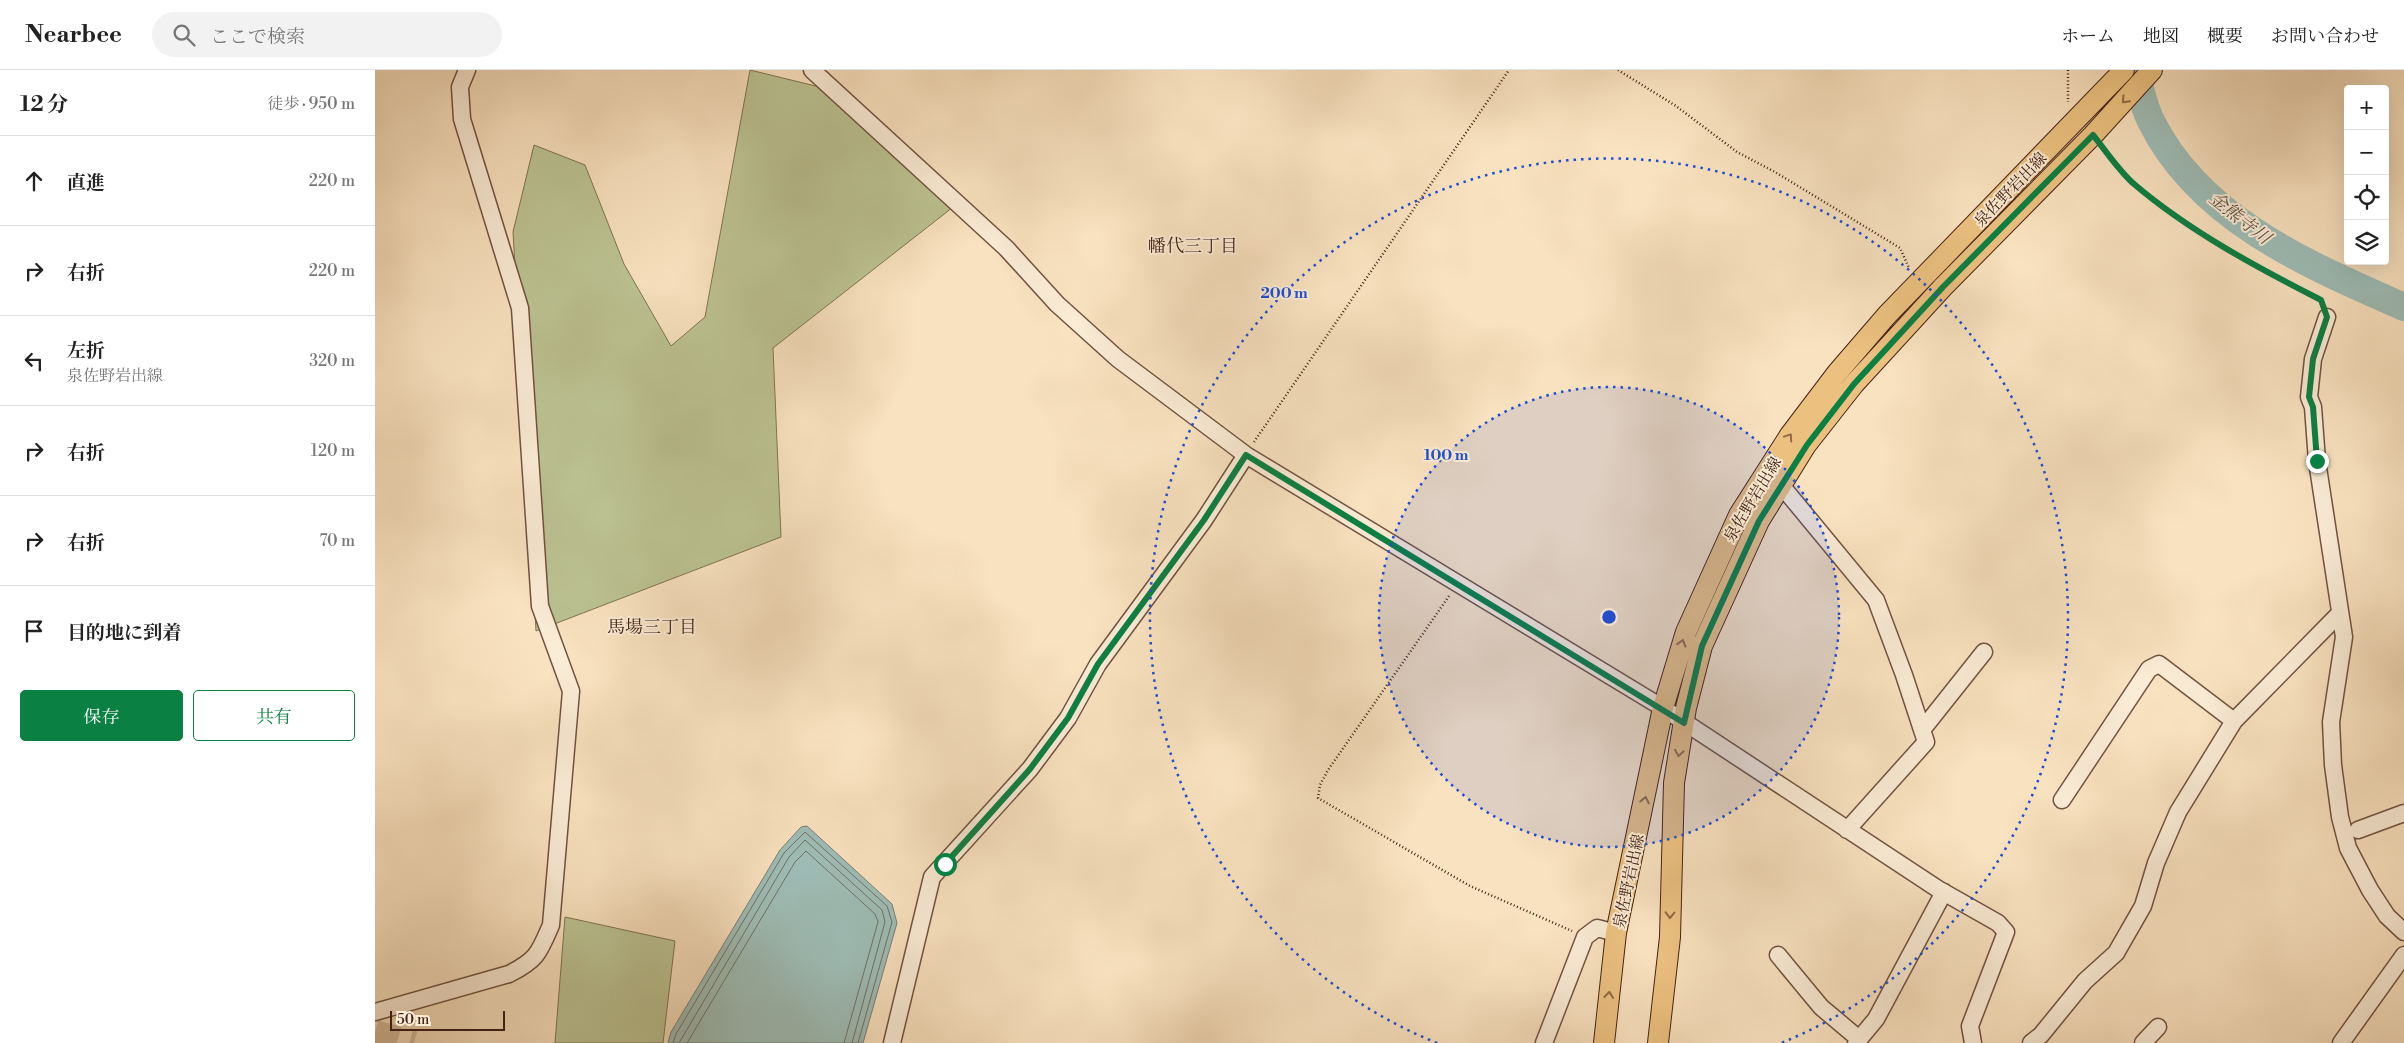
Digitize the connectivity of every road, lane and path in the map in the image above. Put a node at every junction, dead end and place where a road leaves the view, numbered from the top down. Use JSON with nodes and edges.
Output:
{"nodes":[{"id":1,"x":467,"y":70,"type":"edge"},
{"id":2,"x":812,"y":70,"type":"edge"},
{"id":3,"x":1509,"y":70,"type":"edge"},
{"id":4,"x":1617,"y":70,"type":"edge"},
{"id":5,"x":2068,"y":70,"type":"edge"},
{"id":6,"x":2124,"y":70,"type":"edge"},
{"id":7,"x":2152,"y":70,"type":"edge"},
{"id":8,"x":2077,"y":119,"type":"junction"},
{"id":9,"x":2095,"y":132,"type":"junction"},
{"id":10,"x":1917,"y":285,"type":"junction"},
{"id":11,"x":2327,"y":317,"type":"joint"},
{"id":12,"x":1246,"y":455,"type":"junction"},
{"id":13,"x":1781,"y":485,"type":"junction"},
{"id":14,"x":1458,"y":583,"type":"junction"},
{"id":15,"x":2340,"y":613,"type":"junction"},
{"id":16,"x":1984,"y":652,"type":"dead end"},
{"id":17,"x":1663,"y":708,"type":"junction"},
{"id":18,"x":2234,"y":721,"type":"junction"},
{"id":19,"x":1684,"y":723,"type":"junction"},
{"id":20,"x":1922,"y":730,"type":"junction"},
{"id":21,"x":2062,"y":800,"type":"dead end"},
{"id":22,"x":2404,"y":813,"type":"edge"},
{"id":23,"x":1847,"y":830,"type":"junction"},
{"id":24,"x":2358,"y":830,"type":"dead end"},
{"id":25,"x":1944,"y":892,"type":"junction"},
{"id":26,"x":2404,"y":932,"type":"edge"},
{"id":27,"x":1616,"y":933,"type":"junction"},
{"id":28,"x":1585,"y":937,"type":"junction"},
{"id":29,"x":1778,"y":955,"type":"dead end"},
{"id":30,"x":2404,"y":955,"type":"edge"},
{"id":31,"x":375,"y":1012,"type":"edge"},
{"id":32,"x":2158,"y":1027,"type":"dead end"},
{"id":33,"x":1858,"y":1041,"type":"edge"},
{"id":34,"x":892,"y":1043,"type":"edge"},
{"id":35,"x":1544,"y":1043,"type":"edge"},
{"id":36,"x":1604,"y":1043,"type":"edge"},
{"id":37,"x":1659,"y":1043,"type":"edge"},
{"id":38,"x":1973,"y":1043,"type":"edge"},
{"id":39,"x":2031,"y":1043,"type":"edge"},
{"id":40,"x":2143,"y":1043,"type":"edge"},
{"id":41,"x":2341,"y":1043,"type":"edge"}],
"edges":[{"from":1,"to":31,"type":"street"},
{"from":2,"to":12,"type":"street"},
{"from":3,"to":12,"type":"path"},
{"from":4,"to":10,"type":"path"},
{"from":5,"to":8,"type":"path"},
{"from":6,"to":8,"type":"main road","name":"泉佐野岩出線"},
{"from":7,"to":9,"type":"main road","name":"泉佐野岩出線","one_way":true},
{"from":8,"to":10,"type":"main road","name":"泉佐野岩出線"},
{"from":9,"to":11,"type":"path"},
{"from":9,"to":13,"type":"main road","name":"泉佐野岩出線"},
{"from":17,"to":10,"type":"main road","name":"泉佐野岩出線","one_way":true},
{"from":11,"to":15,"type":"street"},
{"from":12,"to":14,"type":"street"},
{"from":12,"to":34,"type":"street"},
{"from":13,"to":19,"type":"main road","name":"泉佐野岩出線"},
{"from":13,"to":20,"type":"street"},
{"from":14,"to":17,"type":"street"},
{"from":14,"to":28,"type":"path"},
{"from":15,"to":18,"type":"street"},
{"from":15,"to":26,"type":"street"},
{"from":16,"to":20,"type":"street"},
{"from":17,"to":19,"type":"street"},
{"from":27,"to":17,"type":"main road","name":"泉佐野岩出線","one_way":true},
{"from":18,"to":21,"type":"street"},
{"from":18,"to":39,"type":"street"},
{"from":19,"to":23,"type":"street"},
{"from":19,"to":37,"type":"main road","name":"泉佐野岩出線","one_way":true},
{"from":20,"to":23,"type":"street"},
{"from":22,"to":24,"type":"street"},
{"from":23,"to":25,"type":"street"},
{"from":25,"to":33,"type":"street"},
{"from":25,"to":38,"type":"street"},
{"from":27,"to":28,"type":"street"},
{"from":36,"to":27,"type":"main road","name":"泉佐野岩出線","one_way":true},
{"from":28,"to":35,"type":"street"},
{"from":29,"to":33,"type":"street"},
{"from":30,"to":41,"type":"street"},
{"from":32,"to":40,"type":"street"}]}
